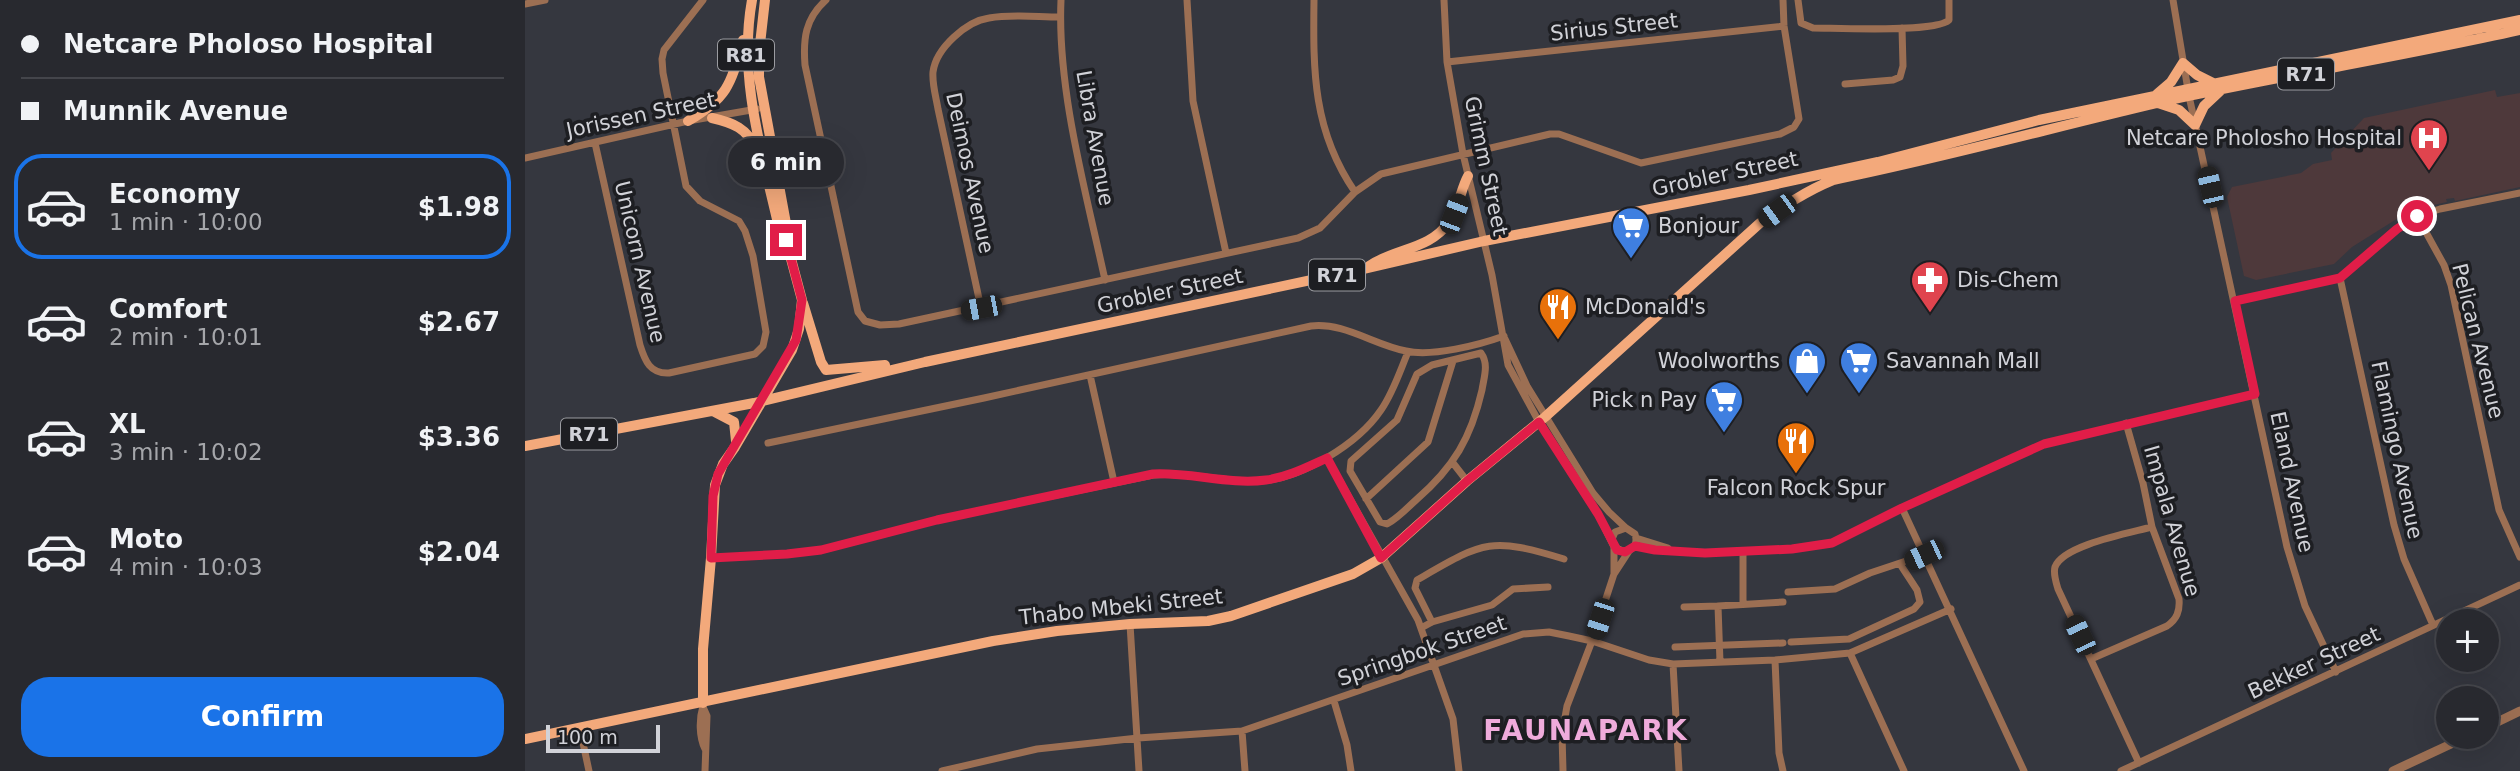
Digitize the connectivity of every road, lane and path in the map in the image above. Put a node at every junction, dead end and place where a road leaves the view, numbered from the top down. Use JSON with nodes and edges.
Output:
{"nodes":[{"id":1,"x":545,"y":0,"type":"edge"},
{"id":2,"x":703,"y":0,"type":"edge"},
{"id":3,"x":752,"y":0,"type":"edge"},
{"id":4,"x":765,"y":0,"type":"edge"},
{"id":5,"x":825,"y":0,"type":"edge"},
{"id":6,"x":1061,"y":0,"type":"edge"},
{"id":7,"x":1187,"y":0,"type":"edge"},
{"id":8,"x":1314,"y":0,"type":"edge"},
{"id":9,"x":1444,"y":0,"type":"edge"},
{"id":10,"x":1783,"y":0,"type":"edge"},
{"id":11,"x":1798,"y":0,"type":"edge"},
{"id":12,"x":1949,"y":0,"type":"edge"},
{"id":13,"x":2173,"y":0,"type":"edge"},
{"id":14,"x":525,"y":4,"type":"edge"},
{"id":15,"x":1060,"y":17,"type":"junction"},
{"id":16,"x":749,"y":18,"type":"junction"},
{"id":17,"x":2520,"y":20,"type":"edge"},
{"id":18,"x":1784,"y":26,"type":"junction"},
{"id":19,"x":1902,"y":28,"type":"junction"},
{"id":20,"x":2520,"y":30,"type":"edge"},
{"id":21,"x":1447,"y":62,"type":"junction"},
{"id":22,"x":2183,"y":63,"type":"junction"},
{"id":23,"x":1845,"y":84,"type":"dead end"},
{"id":24,"x":2217,"y":87,"type":"junction"},
{"id":25,"x":2188,"y":92,"type":"junction"},
{"id":26,"x":2157,"y":99,"type":"junction"},
{"id":27,"x":758,"y":108,"type":"junction"},
{"id":28,"x":712,"y":118,"type":"junction"},
{"id":29,"x":688,"y":121,"type":"junction"},
{"id":30,"x":675,"y":124,"type":"junction"},
{"id":31,"x":2195,"y":125,"type":"junction"},
{"id":32,"x":595,"y":143,"type":"junction"},
{"id":33,"x":1462,"y":154,"type":"junction"},
{"id":34,"x":525,"y":158,"type":"edge"},
{"id":35,"x":1890,"y":159,"type":"junction"},
{"id":36,"x":764,"y":164,"type":"junction"},
{"id":37,"x":1468,"y":176,"type":"junction"},
{"id":38,"x":1833,"y":180,"type":"junction"},
{"id":39,"x":1749,"y":190,"type":"junction"},
{"id":40,"x":1355,"y":192,"type":"junction"},
{"id":41,"x":2520,"y":193,"type":"edge"},
{"id":42,"x":2417,"y":216,"type":"junction"},
{"id":43,"x":786,"y":240,"type":"junction"},
{"id":44,"x":1484,"y":241,"type":"junction"},
{"id":45,"x":1226,"y":253,"type":"junction"},
{"id":46,"x":1363,"y":269,"type":"junction"},
{"id":47,"x":2340,"y":278,"type":"junction"},
{"id":48,"x":1105,"y":280,"type":"junction"},
{"id":49,"x":802,"y":300,"type":"junction"},
{"id":50,"x":2235,"y":301,"type":"junction"},
{"id":51,"x":981,"y":308,"type":"junction"},
{"id":52,"x":1504,"y":337,"type":"junction"},
{"id":53,"x":1408,"y":352,"type":"junction"},
{"id":54,"x":1453,"y":361,"type":"junction"},
{"id":55,"x":925,"y":362,"type":"junction"},
{"id":56,"x":1090,"y":375,"type":"junction"},
{"id":57,"x":2255,"y":394,"type":"junction"},
{"id":58,"x":760,"y":402,"type":"junction"},
{"id":59,"x":712,"y":411,"type":"junction"},
{"id":60,"x":1542,"y":420,"type":"junction"},
{"id":61,"x":2126,"y":423,"type":"junction"},
{"id":62,"x":768,"y":443,"type":"dead end"},
{"id":63,"x":526,"y":444,"type":"edge"},
{"id":64,"x":735,"y":447,"type":"junction"},
{"id":65,"x":1327,"y":458,"type":"junction"},
{"id":66,"x":1453,"y":463,"type":"junction"},
{"id":67,"x":1467,"y":481,"type":"junction"},
{"id":68,"x":1114,"y":482,"type":"junction"},
{"id":69,"x":1366,"y":499,"type":"junction"},
{"id":70,"x":1902,"y":508,"type":"junction"},
{"id":71,"x":2152,"y":527,"type":"junction"},
{"id":72,"x":1626,"y":528,"type":"junction"},
{"id":73,"x":1613,"y":543,"type":"junction"},
{"id":74,"x":1633,"y":545,"type":"junction"},
{"id":75,"x":1743,"y":552,"type":"junction"},
{"id":76,"x":1924,"y":555,"type":"junction"},
{"id":77,"x":2520,"y":556,"type":"edge"},
{"id":78,"x":711,"y":558,"type":"junction"},
{"id":79,"x":1381,"y":558,"type":"junction"},
{"id":80,"x":1564,"y":559,"type":"dead end"},
{"id":81,"x":1900,"y":564,"type":"junction"},
{"id":82,"x":1614,"y":574,"type":"junction"},
{"id":83,"x":2520,"y":585,"type":"edge"},
{"id":84,"x":1548,"y":587,"type":"dead end"},
{"id":85,"x":1788,"y":592,"type":"dead end"},
{"id":86,"x":1783,"y":602,"type":"dead end"},
{"id":87,"x":1742,"y":604,"type":"junction"},
{"id":88,"x":1719,"y":606,"type":"junction"},
{"id":89,"x":1684,"y":607,"type":"dead end"},
{"id":90,"x":1951,"y":609,"type":"junction"},
{"id":91,"x":1433,"y":622,"type":"junction"},
{"id":92,"x":1131,"y":624,"type":"junction"},
{"id":93,"x":2433,"y":625,"type":"junction"},
{"id":94,"x":1421,"y":628,"type":"junction"},
{"id":95,"x":1592,"y":641,"type":"junction"},
{"id":96,"x":1720,"y":645,"type":"junction"},
{"id":97,"x":1675,"y":647,"type":"dead end"},
{"id":98,"x":1850,"y":653,"type":"junction"},
{"id":99,"x":2091,"y":659,"type":"junction"},
{"id":100,"x":1775,"y":660,"type":"junction"},
{"id":101,"x":1720,"y":662,"type":"junction"},
{"id":102,"x":1673,"y":664,"type":"junction"},
{"id":103,"x":1435,"y":666,"type":"junction"},
{"id":104,"x":2336,"y":672,"type":"junction"},
{"id":105,"x":1334,"y":701,"type":"junction"},
{"id":106,"x":703,"y":705,"type":"junction"},
{"id":107,"x":2520,"y":711,"type":"edge"},
{"id":108,"x":2499,"y":721,"type":"edge"},
{"id":109,"x":580,"y":729,"type":"junction"},
{"id":110,"x":1242,"y":731,"type":"junction"},
{"id":111,"x":1137,"y":738,"type":"junction"},
{"id":112,"x":525,"y":739,"type":"edge"},
{"id":113,"x":2440,"y":749,"type":"edge"},
{"id":114,"x":2139,"y":763,"type":"junction"},
{"id":115,"x":589,"y":771,"type":"edge"},
{"id":116,"x":705,"y":771,"type":"edge"},
{"id":117,"x":942,"y":771,"type":"edge"},
{"id":118,"x":1139,"y":771,"type":"edge"},
{"id":119,"x":1245,"y":771,"type":"edge"},
{"id":120,"x":1351,"y":771,"type":"edge"},
{"id":121,"x":1459,"y":771,"type":"edge"},
{"id":122,"x":1563,"y":771,"type":"edge"},
{"id":123,"x":1679,"y":771,"type":"edge"},
{"id":124,"x":1783,"y":771,"type":"edge"},
{"id":125,"x":1904,"y":771,"type":"edge"},
{"id":126,"x":2024,"y":771,"type":"edge"},
{"id":127,"x":2121,"y":771,"type":"edge"},
{"id":128,"x":2393,"y":771,"type":"edge"}],
"edges":[{"from":1,"to":14,"type":"street"},
{"from":2,"to":30,"type":"street"},
{"from":3,"to":16,"type":"main road","number":"R81"},
{"from":4,"to":27,"type":"main road","number":"R81"},
{"from":5,"to":51,"type":"street","name":"Grobler Street"},
{"from":6,"to":15,"type":"street","name":"Libra Avenue"},
{"from":7,"to":45,"type":"street"},
{"from":8,"to":40,"type":"street"},
{"from":9,"to":21,"type":"street","name":"Grimm Street"},
{"from":10,"to":18,"type":"street"},
{"from":11,"to":19,"type":"street"},
{"from":12,"to":19,"type":"street"},
{"from":13,"to":22,"type":"street","name":"Eland Avenue"},
{"from":15,"to":48,"type":"street","name":"Libra Avenue"},
{"from":15,"to":51,"type":"street","name":"Deimos Avenue"},
{"from":16,"to":27,"type":"main road","number":"R81"},
{"from":16,"to":29,"type":"main road"},
{"from":17,"to":24,"type":"main road","name":"Grobler Street","number":"R71"},
{"from":18,"to":21,"type":"street","name":"Sirius Street"},
{"from":18,"to":33,"type":"street","name":"Grobler Street"},
{"from":19,"to":23,"type":"street"},
{"from":20,"to":24,"type":"main road","name":"Grobler Street","number":"R71"},
{"from":21,"to":33,"type":"street","name":"Grimm Street"},
{"from":22,"to":24,"type":"main road"},
{"from":22,"to":25,"type":"street","name":"Eland Avenue"},
{"from":22,"to":26,"type":"main road"},
{"from":24,"to":25,"type":"main road","name":"Grobler Street","number":"R71"},
{"from":24,"to":31,"type":"main road"},
{"from":25,"to":26,"type":"main road","name":"Grobler Street","number":"R71"},
{"from":25,"to":31,"type":"street","name":"Eland Avenue"},
{"from":26,"to":31,"type":"main road"},
{"from":26,"to":35,"type":"main road","name":"Grobler Street","number":"R71"},
{"from":26,"to":38,"type":"main road","name":"Grobler Street","number":"R71"},
{"from":27,"to":28,"type":"street","name":"Jorissen Street"},
{"from":27,"to":36,"type":"main road","number":"R81"},
{"from":27,"to":43,"type":"main road","number":"R81"},
{"from":28,"to":29,"type":"street","name":"Jorissen Street"},
{"from":28,"to":36,"type":"main road"},
{"from":29,"to":30,"type":"street","name":"Jorissen Street"},
{"from":30,"to":32,"type":"street","name":"Jorissen Street"},
{"from":30,"to":32,"type":"street","name":"Unicorn Avenue"},
{"from":31,"to":50,"type":"street","name":"Eland Avenue"},
{"from":32,"to":34,"type":"street","name":"Jorissen Street"},
{"from":33,"to":37,"type":"street","name":"Grimm Street"},
{"from":33,"to":40,"type":"street","name":"Grobler Street"},
{"from":35,"to":38,"type":"main road"},
{"from":35,"to":39,"type":"main road","name":"Grobler Street","number":"R71"},
{"from":36,"to":43,"type":"main road","number":"R81"},
{"from":37,"to":44,"type":"street","name":"Grimm Street"},
{"from":37,"to":46,"type":"main road"},
{"from":38,"to":39,"type":"main road"},
{"from":38,"to":60,"type":"main road","name":"Thabo Mbeki Street","number":"R71"},
{"from":39,"to":44,"type":"main road","name":"Grobler Street","number":"R71"},
{"from":40,"to":45,"type":"street","name":"Grobler Street"},
{"from":41,"to":42,"type":"street"},
{"from":42,"to":47,"type":"street"},
{"from":42,"to":77,"type":"street","name":"Pelican Avenue"},
{"from":43,"to":49,"type":"main road","number":"R81"},
{"from":44,"to":46,"type":"main road","name":"Grobler Street","number":"R71"},
{"from":44,"to":52,"type":"street","name":"Grimm Street"},
{"from":45,"to":48,"type":"street","name":"Grobler Street"},
{"from":46,"to":55,"type":"main road","name":"Grobler Street","number":"R71"},
{"from":47,"to":50,"type":"street"},
{"from":47,"to":93,"type":"street","name":"Flamingo Avenue"},
{"from":48,"to":51,"type":"street","name":"Grobler Street"},
{"from":49,"to":55,"type":"main road"},
{"from":49,"to":58,"type":"main road","number":"R81"},
{"from":50,"to":57,"type":"street","name":"Eland Avenue"},
{"from":52,"to":53,"type":"street"},
{"from":52,"to":60,"type":"street","name":"Grimm Street"},
{"from":53,"to":56,"type":"street"},
{"from":53,"to":65,"type":"street"},
{"from":54,"to":66,"type":"street"},
{"from":54,"to":69,"type":"street"},
{"from":54,"to":69,"type":"street"},
{"from":55,"to":58,"type":"main road","name":"Grobler Street","number":"R71"},
{"from":56,"to":62,"type":"street"},
{"from":56,"to":68,"type":"street"},
{"from":57,"to":61,"type":"street"},
{"from":57,"to":104,"type":"street","name":"Eland Avenue"},
{"from":58,"to":59,"type":"main road","name":"Grobler Street","number":"R71"},
{"from":58,"to":64,"type":"main road","number":"R81"},
{"from":59,"to":63,"type":"main road","name":"Grobler Street","number":"R71"},
{"from":59,"to":64,"type":"main road"},
{"from":60,"to":67,"type":"main road","name":"Thabo Mbeki Street","number":"R71"},
{"from":60,"to":72,"type":"street","name":"Grimm Street"},
{"from":60,"to":73,"type":"street","name":"Grimm Street"},
{"from":61,"to":70,"type":"street"},
{"from":61,"to":71,"type":"street","name":"Impala Avenue"},
{"from":64,"to":78,"type":"main road","number":"R81"},
{"from":65,"to":68,"type":"street"},
{"from":65,"to":79,"type":"street"},
{"from":66,"to":67,"type":"street"},
{"from":66,"to":69,"type":"street"},
{"from":67,"to":79,"type":"main road","name":"Thabo Mbeki Street","number":"R71"},
{"from":68,"to":78,"type":"street"},
{"from":70,"to":75,"type":"street"},
{"from":70,"to":76,"type":"street"},
{"from":71,"to":99,"type":"street","name":"Impala Avenue"},
{"from":71,"to":99,"type":"street"},
{"from":72,"to":73,"type":"street"},
{"from":72,"to":74,"type":"street"},
{"from":73,"to":74,"type":"street"},
{"from":73,"to":82,"type":"street"},
{"from":74,"to":75,"type":"street"},
{"from":74,"to":82,"type":"street"},
{"from":75,"to":87,"type":"street"},
{"from":76,"to":81,"type":"street"},
{"from":76,"to":90,"type":"street"},
{"from":78,"to":106,"type":"main road","number":"R81"},
{"from":79,"to":92,"type":"main road","name":"Thabo Mbeki Street","number":"R71"},
{"from":79,"to":94,"type":"street"},
{"from":80,"to":91,"type":"street"},
{"from":81,"to":85,"type":"street"},
{"from":81,"to":96,"type":"street"},
{"from":82,"to":95,"type":"street"},
{"from":83,"to":93,"type":"street","name":"Bekker Street"},
{"from":84,"to":91,"type":"street"},
{"from":86,"to":87,"type":"street"},
{"from":87,"to":88,"type":"street"},
{"from":88,"to":89,"type":"street"},
{"from":88,"to":96,"type":"street"},
{"from":90,"to":98,"type":"street","name":"Springbok Street"},
{"from":90,"to":126,"type":"street"},
{"from":91,"to":94,"type":"street"},
{"from":92,"to":106,"type":"main road","name":"Thabo Mbeki Street","number":"R71"},
{"from":92,"to":111,"type":"street"},
{"from":93,"to":104,"type":"street","name":"Bekker Street"},
{"from":94,"to":103,"type":"street"},
{"from":95,"to":102,"type":"street","name":"Springbok Street"},
{"from":95,"to":103,"type":"street","name":"Springbok Street"},
{"from":95,"to":122,"type":"street"},
{"from":96,"to":97,"type":"street"},
{"from":96,"to":101,"type":"street"},
{"from":98,"to":100,"type":"street","name":"Springbok Street"},
{"from":98,"to":125,"type":"street"},
{"from":99,"to":114,"type":"street"},
{"from":100,"to":101,"type":"street","name":"Springbok Street"},
{"from":100,"to":124,"type":"street"},
{"from":101,"to":102,"type":"street","name":"Springbok Street"},
{"from":102,"to":123,"type":"street"},
{"from":103,"to":105,"type":"street","name":"Springbok Street"},
{"from":103,"to":121,"type":"street"},
{"from":104,"to":114,"type":"street","name":"Bekker Street"},
{"from":105,"to":110,"type":"street","name":"Springbok Street"},
{"from":105,"to":120,"type":"street"},
{"from":106,"to":109,"type":"main road","name":"Thabo Mbeki Street","number":"R71"},
{"from":106,"to":116,"type":"street"},
{"from":107,"to":108,"type":"street"},
{"from":109,"to":112,"type":"main road","name":"Thabo Mbeki Street","number":"R71"},
{"from":109,"to":115,"type":"street"},
{"from":110,"to":111,"type":"street","name":"Springbok Street"},
{"from":110,"to":119,"type":"street"},
{"from":111,"to":117,"type":"street","name":"Springbok Street"},
{"from":111,"to":118,"type":"street"},
{"from":113,"to":128,"type":"street"},
{"from":114,"to":127,"type":"street","name":"Bekker Street"}]}
